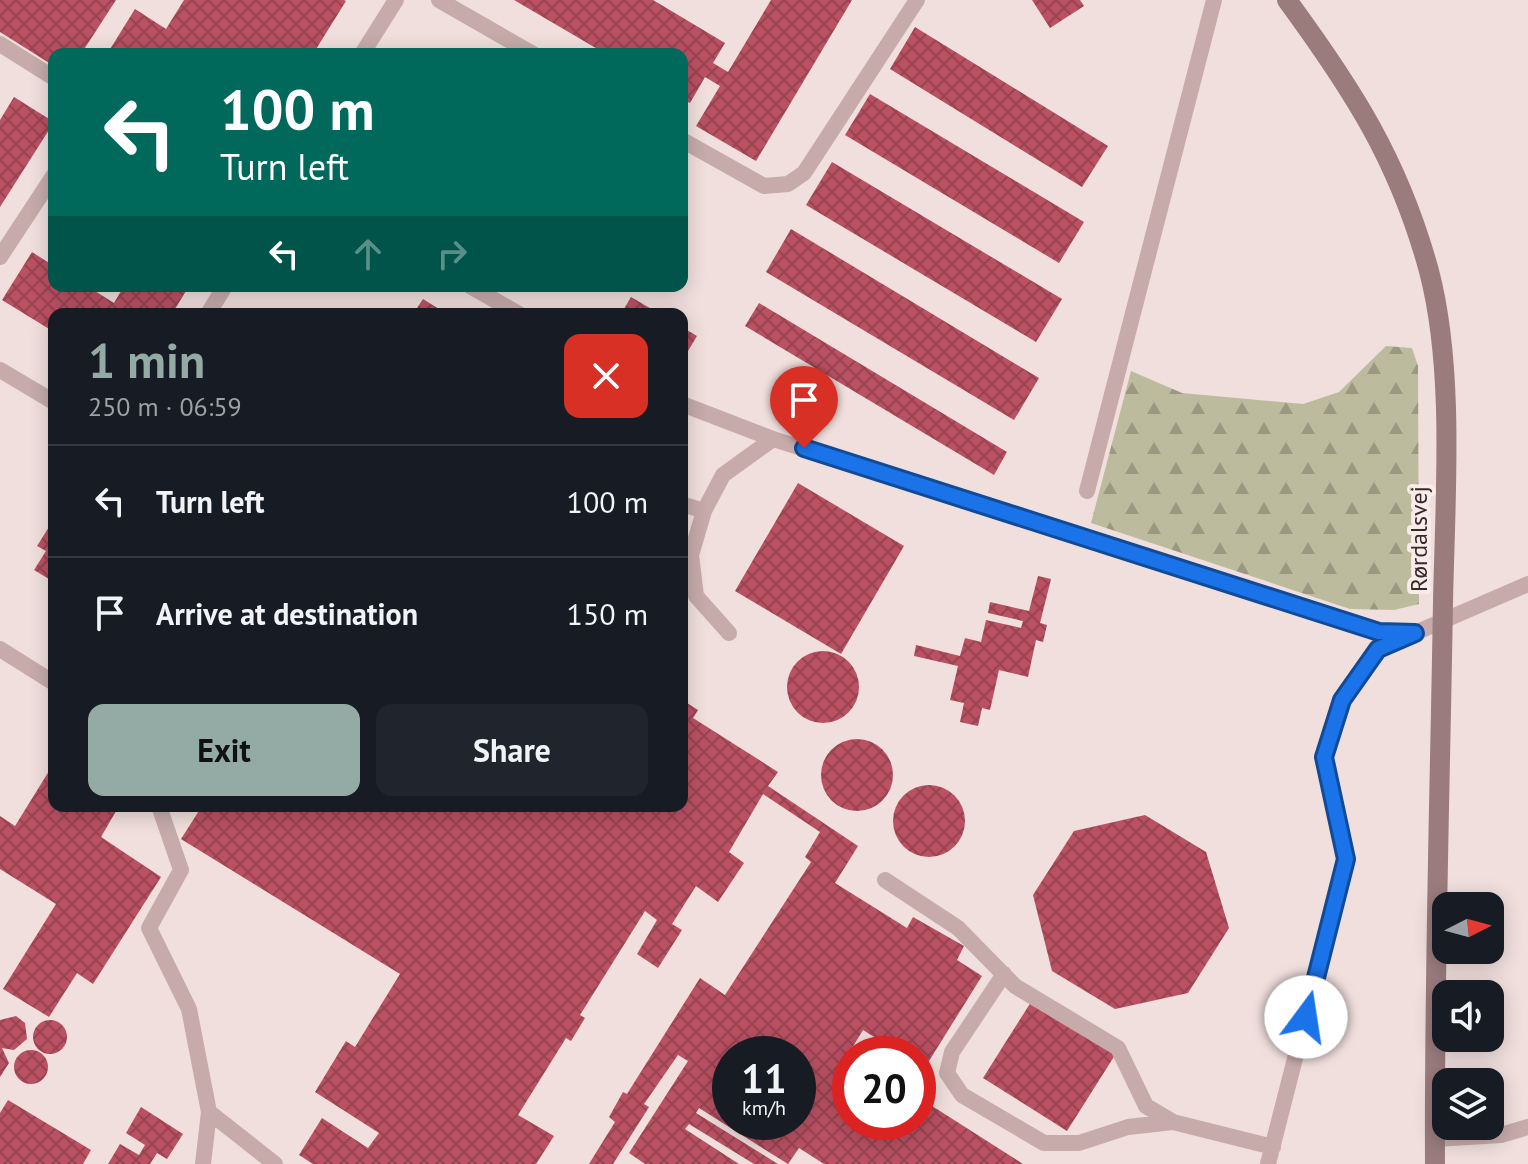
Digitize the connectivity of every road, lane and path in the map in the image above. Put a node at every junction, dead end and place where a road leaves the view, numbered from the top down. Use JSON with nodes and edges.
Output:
{"nodes":[{"id":1,"x":396,"y":0,"type":"edge"},
{"id":2,"x":439,"y":0,"type":"edge"},
{"id":3,"x":917,"y":0,"type":"edge"},
{"id":4,"x":1214,"y":0,"type":"edge"},
{"id":5,"x":1287,"y":0,"type":"edge"},
{"id":6,"x":0,"y":44,"type":"edge"},
{"id":7,"x":366,"y":48,"type":"edge"},
{"id":8,"x":523,"y":48,"type":"edge"},
{"id":9,"x":48,"y":74,"type":"edge"},
{"id":10,"x":688,"y":143,"type":"edge"},
{"id":11,"x":48,"y":184,"type":"edge"},
{"id":12,"x":0,"y":257,"type":"edge"},
{"id":13,"x":480,"y":292,"type":"edge"},
{"id":14,"x":508,"y":308,"type":"edge"},
{"id":15,"x":0,"y":370,"type":"edge"},
{"id":16,"x":48,"y":398,"type":"edge"},
{"id":17,"x":688,"y":406,"type":"edge"},
{"id":18,"x":773,"y":439,"type":"junction"},
{"id":19,"x":1087,"y":491,"type":"dead end"},
{"id":20,"x":688,"y":506,"type":"edge"},
{"id":21,"x":704,"y":511,"type":"junction"},
{"id":22,"x":1528,"y":584,"type":"edge"},
{"id":23,"x":729,"y":633,"type":"dead end"},
{"id":24,"x":1415,"y":633,"type":"junction"},
{"id":25,"x":0,"y":649,"type":"edge"},
{"id":26,"x":48,"y":679,"type":"edge"},
{"id":27,"x":161,"y":812,"type":"edge"},
{"id":28,"x":885,"y":880,"type":"dead end"},
{"id":29,"x":1004,"y":974,"type":"junction"},
{"id":30,"x":1436,"y":1068,"type":"edge"},
{"id":31,"x":209,"y":1112,"type":"junction"},
{"id":32,"x":1173,"y":1122,"type":"junction"},
{"id":33,"x":1528,"y":1127,"type":"edge"},
{"id":34,"x":1504,"y":1134,"type":"edge"},
{"id":35,"x":1435,"y":1140,"type":"edge"},
{"id":36,"x":1273,"y":1147,"type":"junction"},
{"id":37,"x":203,"y":1164,"type":"edge"},
{"id":38,"x":275,"y":1164,"type":"edge"},
{"id":39,"x":1268,"y":1164,"type":"edge"},
{"id":40,"x":1435,"y":1164,"type":"edge"}],
"edges":[{"from":1,"to":7,"type":"lane"},
{"from":2,"to":8,"type":"lane"},
{"from":3,"to":10,"type":"lane"},
{"from":4,"to":19,"type":"lane"},
{"from":5,"to":30,"type":"street","name":"Rørdalsvej"},
{"from":6,"to":9,"type":"lane"},
{"from":11,"to":12,"type":"lane"},
{"from":13,"to":14,"type":"lane"},
{"from":15,"to":16,"type":"lane"},
{"from":17,"to":18,"type":"lane"},
{"from":18,"to":21,"type":"lane"},
{"from":18,"to":24,"type":"lane"},
{"from":20,"to":21,"type":"lane"},
{"from":21,"to":23,"type":"lane"},
{"from":22,"to":24,"type":"lane"},
{"from":24,"to":36,"type":"lane"},
{"from":25,"to":26,"type":"lane"},
{"from":27,"to":31,"type":"lane"},
{"from":28,"to":29,"type":"lane"},
{"from":29,"to":32,"type":"lane"},
{"from":29,"to":32,"type":"lane"},
{"from":31,"to":37,"type":"lane"},
{"from":31,"to":38,"type":"lane"},
{"from":32,"to":36,"type":"lane"},
{"from":33,"to":34,"type":"lane"},
{"from":35,"to":40,"type":"street","name":"Rørdalsvej"},
{"from":36,"to":39,"type":"lane"}]}
